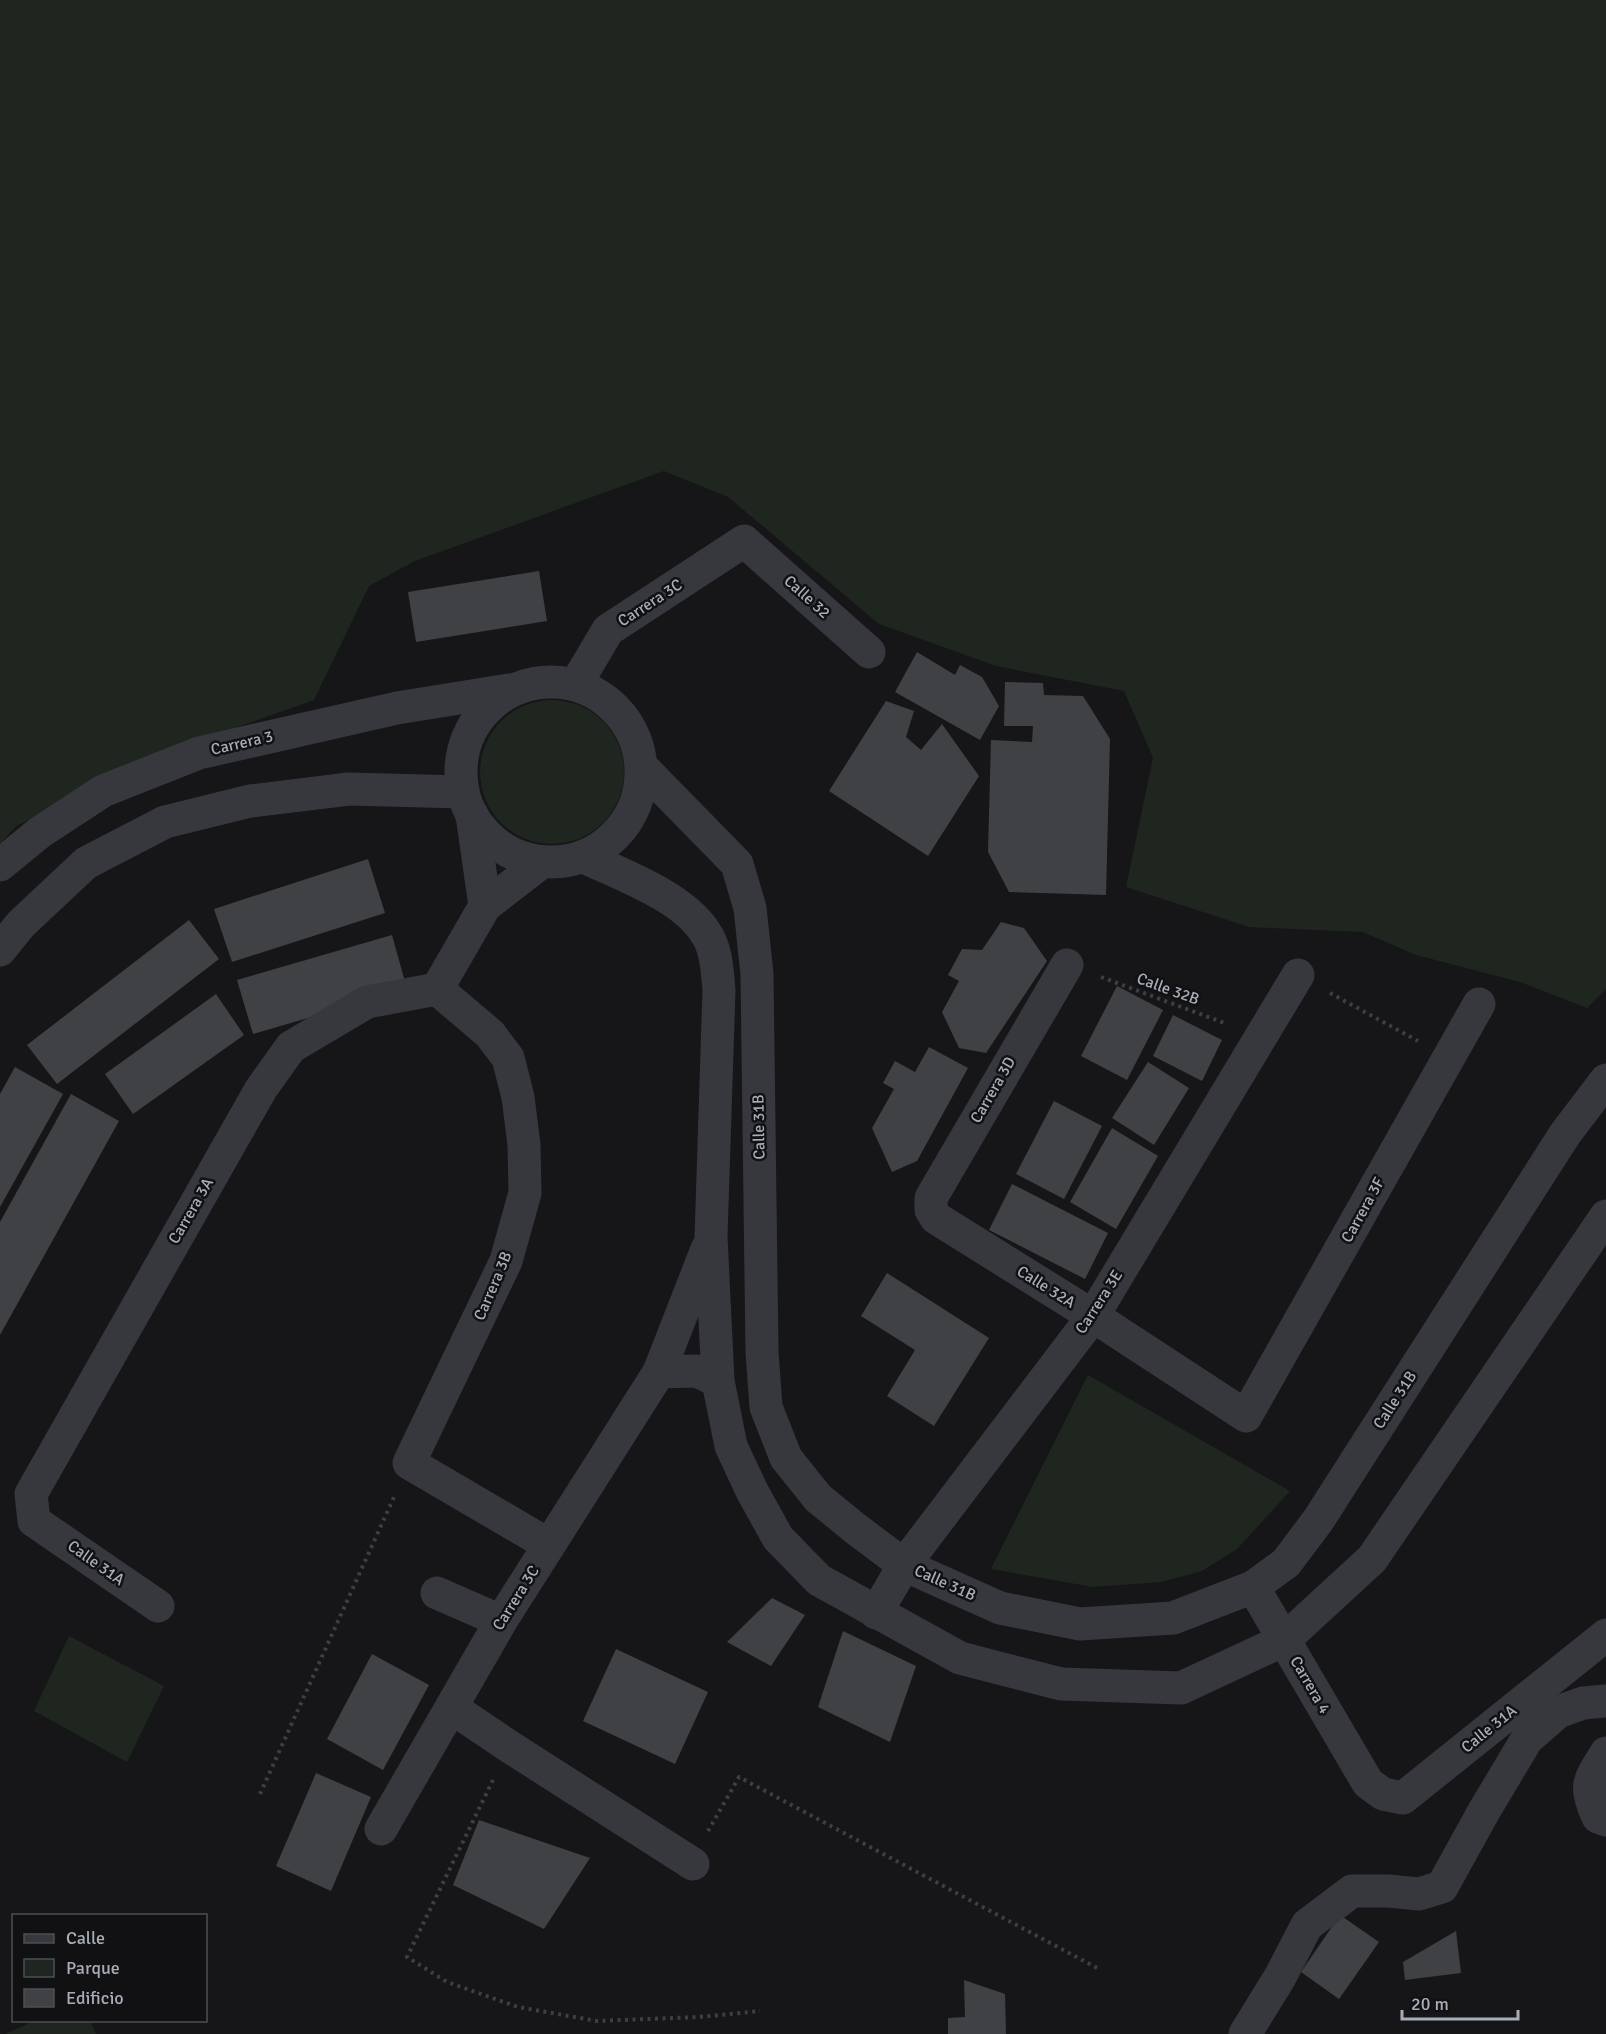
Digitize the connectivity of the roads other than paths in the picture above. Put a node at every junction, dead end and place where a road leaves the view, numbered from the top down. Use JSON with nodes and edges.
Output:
{"nodes":[{"id":1,"x":744,"y":541,"type":"joint"},
{"id":2,"x":869,"y":652,"type":"dead end"},
{"id":3,"x":576,"y":684,"type":"junction"},
{"id":4,"x":511,"y":690,"type":"junction"},
{"id":5,"x":642,"y":767,"type":"junction"},
{"id":6,"x":467,"y":804,"type":"junction"},
{"id":7,"x":584,"y":857,"type":"junction"},
{"id":8,"x":542,"y":862,"type":"junction"},
{"id":9,"x":0,"y":864,"type":"edge"},
{"id":10,"x":484,"y":906,"type":"junction"},
{"id":11,"x":0,"y":950,"type":"edge"},
{"id":12,"x":1067,"y":965,"type":"road end"},
{"id":13,"x":1298,"y":975,"type":"road end"},
{"id":14,"x":437,"y":989,"type":"junction"},
{"id":15,"x":1479,"y":1004,"type":"dead end"},
{"id":16,"x":1606,"y":1080,"type":"edge"},
{"id":17,"x":1606,"y":1216,"type":"edge"},
{"id":18,"x":936,"y":1218,"type":"joint"},
{"id":19,"x":711,"y":1237,"type":"junction"},
{"id":20,"x":1093,"y":1316,"type":"junction"},
{"id":21,"x":659,"y":1372,"type":"junction"},
{"id":22,"x":718,"y":1382,"type":"junction"},
{"id":23,"x":1246,"y":1416,"type":"joint"},
{"id":24,"x":34,"y":1521,"type":"joint"},
{"id":25,"x":549,"y":1545,"type":"junction"},
{"id":26,"x":904,"y":1565,"type":"junction"},
{"id":27,"x":1253,"y":1587,"type":"junction"},
{"id":28,"x":437,"y":1593,"type":"dead end"},
{"id":29,"x":158,"y":1606,"type":"dead end"},
{"id":30,"x":876,"y":1612,"type":"junction"},
{"id":31,"x":501,"y":1621,"type":"junction"},
{"id":32,"x":1606,"y":1635,"type":"edge"},
{"id":33,"x":1284,"y":1640,"type":"junction"},
{"id":34,"x":1606,"y":1701,"type":"edge"},
{"id":35,"x":452,"y":1708,"type":"junction"},
{"id":36,"x":1606,"y":1753,"type":"edge"},
{"id":37,"x":1368,"y":1783,"type":"joint"},
{"id":38,"x":1606,"y":1820,"type":"edge"},
{"id":39,"x":381,"y":1829,"type":"dead end"},
{"id":40,"x":693,"y":1864,"type":"road end"},
{"id":41,"x":1245,"y":2034,"type":"edge"}],
"edges":[{"from":1,"to":2,"type":"street","name":"Calle 32"},
{"from":1,"to":3,"type":"street","name":"Carrera 3C"},
{"from":3,"to":4,"type":"street"},
{"from":3,"to":5,"type":"street"},
{"from":4,"to":6,"type":"street"},
{"from":4,"to":9,"type":"street","name":"Carrera 3"},
{"from":5,"to":7,"type":"street"},
{"from":5,"to":26,"type":"street","name":"Calle 31B"},
{"from":6,"to":8,"type":"street"},
{"from":6,"to":10,"type":"street"},
{"from":6,"to":11,"type":"street"},
{"from":7,"to":8,"type":"street"},
{"from":7,"to":19,"type":"street"},
{"from":8,"to":10,"type":"street"},
{"from":10,"to":14,"type":"street"},
{"from":12,"to":18,"type":"street","name":"Carrera 3D"},
{"from":13,"to":20,"type":"street","name":"Carrera 3E"},
{"from":14,"to":24,"type":"street","name":"Carrera 3A"},
{"from":14,"to":25,"type":"street","name":"Carrera 3B"},
{"from":15,"to":23,"type":"street","name":"Carrera 3F"},
{"from":16,"to":27,"type":"street","name":"Calle 31B"},
{"from":17,"to":33,"type":"street"},
{"from":18,"to":20,"type":"street","name":"Calle 32A"},
{"from":19,"to":21,"type":"street","name":"Carrera 3C"},
{"from":19,"to":22,"type":"street"},
{"from":20,"to":23,"type":"street","name":"Calle 32A"},
{"from":20,"to":26,"type":"street","name":"Carrera 3E"},
{"from":21,"to":22,"type":"street"},
{"from":21,"to":25,"type":"street","name":"Carrera 3C"},
{"from":22,"to":30,"type":"street"},
{"from":24,"to":29,"type":"street","name":"Calle 31A"},
{"from":25,"to":31,"type":"street","name":"Carrera 3C"},
{"from":26,"to":27,"type":"street","name":"Calle 31B"},
{"from":26,"to":30,"type":"street","name":"Carrera 3E"},
{"from":27,"to":33,"type":"street","name":"Carrera 4"},
{"from":28,"to":31,"type":"street"},
{"from":30,"to":33,"type":"street"},
{"from":31,"to":35,"type":"street","name":"Carrera 3C"},
{"from":32,"to":37,"type":"street","name":"Calle 31A"},
{"from":33,"to":37,"type":"street","name":"Carrera 4"},
{"from":34,"to":41,"type":"street"},
{"from":35,"to":39,"type":"street","name":"Carrera 3C"},
{"from":35,"to":40,"type":"street"},
{"from":36,"to":38,"type":"street"}]}
